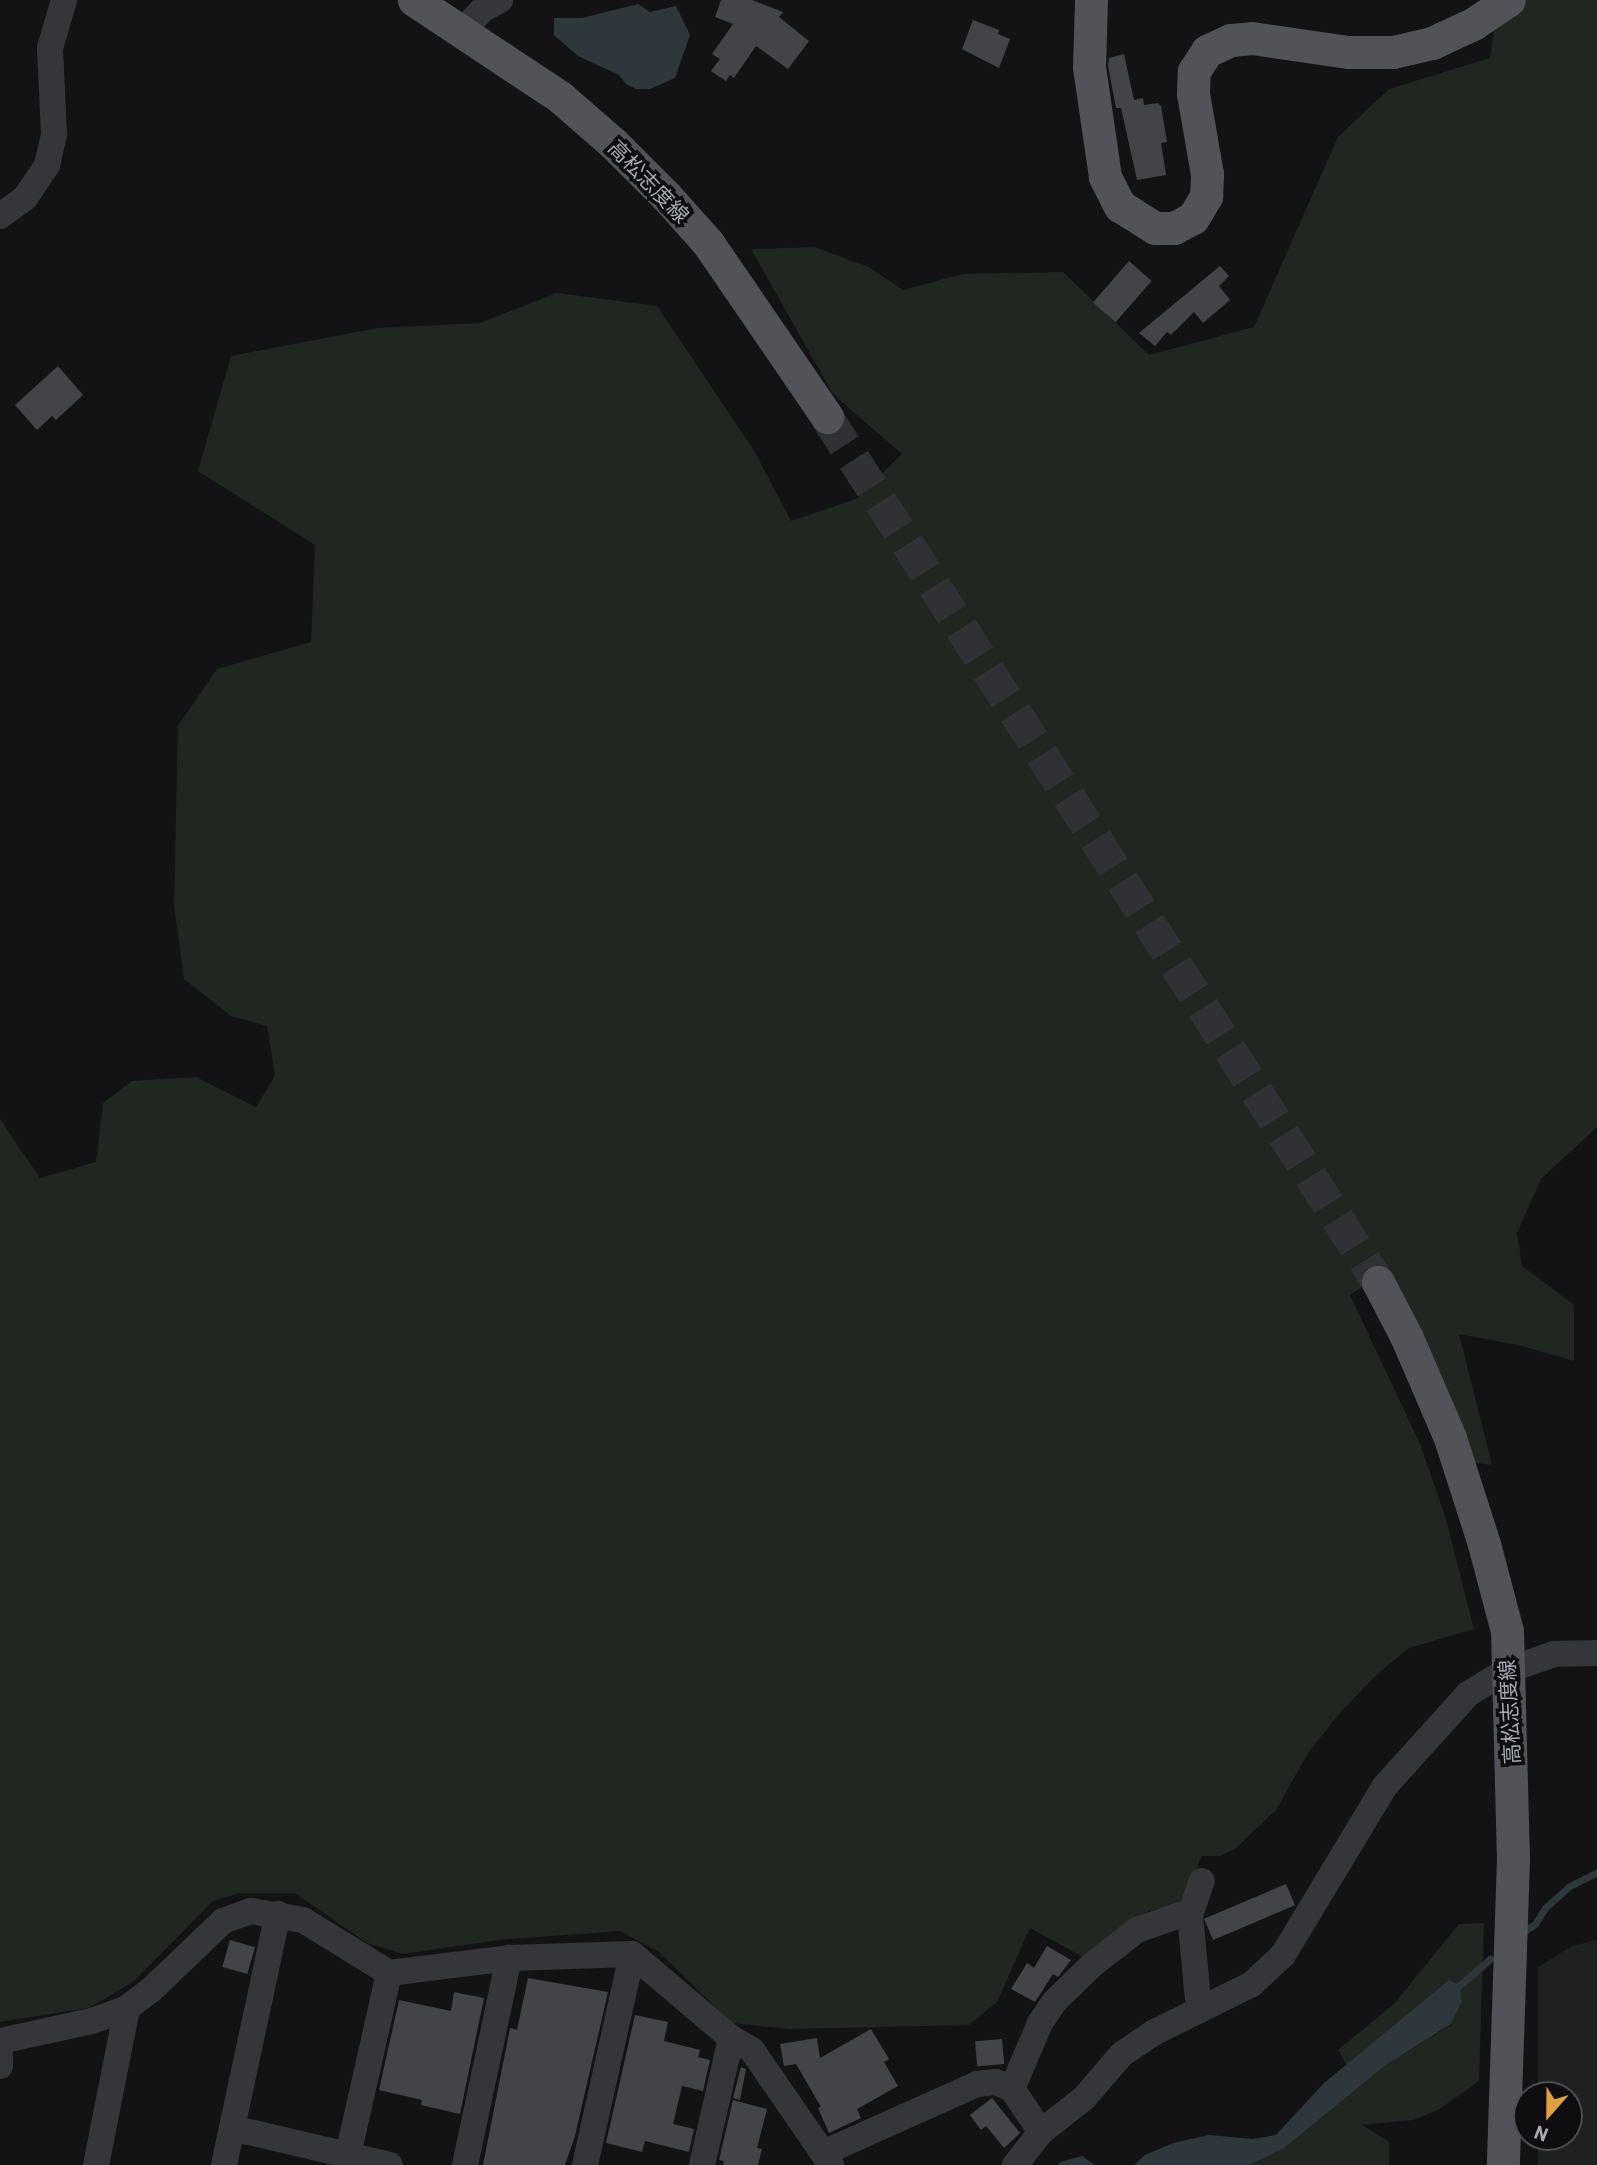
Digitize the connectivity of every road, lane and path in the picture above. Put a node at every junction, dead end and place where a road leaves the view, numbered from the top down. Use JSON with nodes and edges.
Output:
{"nodes":[{"id":1,"x":64,"y":0,"type":"edge"},
{"id":2,"x":414,"y":0,"type":"edge"},
{"id":3,"x":500,"y":0,"type":"edge"},
{"id":4,"x":1091,"y":0,"type":"edge"},
{"id":5,"x":1509,"y":0,"type":"edge"},
{"id":6,"x":462,"y":31,"type":"junction"},
{"id":7,"x":0,"y":216,"type":"edge"},
{"id":8,"x":827,"y":417,"type":"tunnel mouth"},
{"id":9,"x":1378,"y":1282,"type":"tunnel mouth"},
{"id":10,"x":1597,"y":1653,"type":"edge"},
{"id":11,"x":1506,"y":1671,"type":"junction"},
{"id":12,"x":1202,"y":1881,"type":"dead end"},
{"id":13,"x":278,"y":1914,"type":"junction"},
{"id":14,"x":1189,"y":1916,"type":"junction"},
{"id":15,"x":632,"y":1954,"type":"junction"},
{"id":16,"x":509,"y":1958,"type":"junction"},
{"id":17,"x":389,"y":1973,"type":"junction"},
{"id":18,"x":127,"y":2008,"type":"junction"},
{"id":19,"x":1199,"y":2011,"type":"junction"},
{"id":20,"x":731,"y":2038,"type":"junction"},
{"id":21,"x":0,"y":2041,"type":"edge"},
{"id":22,"x":0,"y":2066,"type":"edge"},
{"id":23,"x":1012,"y":2089,"type":"junction"},
{"id":24,"x":232,"y":2128,"type":"junction"},
{"id":25,"x":1041,"y":2132,"type":"junction"},
{"id":26,"x":348,"y":2155,"type":"junction"},
{"id":27,"x":827,"y":2159,"type":"edge"},
{"id":28,"x":96,"y":2165,"type":"edge"},
{"id":29,"x":224,"y":2165,"type":"edge"},
{"id":30,"x":390,"y":2165,"type":"edge"},
{"id":31,"x":465,"y":2165,"type":"edge"},
{"id":32,"x":585,"y":2165,"type":"edge"},
{"id":33,"x":702,"y":2165,"type":"edge"},
{"id":34,"x":1015,"y":2165,"type":"edge"},
{"id":35,"x":1503,"y":2165,"type":"edge"}],
"edges":[{"from":1,"to":7,"type":"street"},
{"from":2,"to":6,"type":"main road","name":"高松志度線"},
{"from":3,"to":6,"type":"street"},
{"from":4,"to":5,"type":"main road"},
{"from":6,"to":8,"type":"main road","name":"高松志度線"},
{"from":9,"to":11,"type":"main road","name":"高松志度線"},
{"from":10,"to":11,"type":"street"},
{"from":11,"to":19,"type":"street"},
{"from":11,"to":35,"type":"main road","name":"高松志度線"},
{"from":12,"to":14,"type":"street"},
{"from":13,"to":17,"type":"street"},
{"from":13,"to":18,"type":"street"},
{"from":13,"to":24,"type":"street"},
{"from":14,"to":19,"type":"street"},
{"from":14,"to":23,"type":"street"},
{"from":15,"to":16,"type":"street"},
{"from":15,"to":20,"type":"street"},
{"from":15,"to":32,"type":"street"},
{"from":16,"to":17,"type":"street"},
{"from":16,"to":31,"type":"street"},
{"from":17,"to":26,"type":"street"},
{"from":18,"to":21,"type":"street"},
{"from":18,"to":28,"type":"street"},
{"from":19,"to":25,"type":"street"},
{"from":20,"to":27,"type":"street"},
{"from":20,"to":33,"type":"street"},
{"from":21,"to":22,"type":"street"},
{"from":23,"to":25,"type":"street"},
{"from":23,"to":27,"type":"street"},
{"from":24,"to":26,"type":"street"},
{"from":24,"to":29,"type":"street"},
{"from":25,"to":34,"type":"street"},
{"from":26,"to":30,"type":"street"}]}
